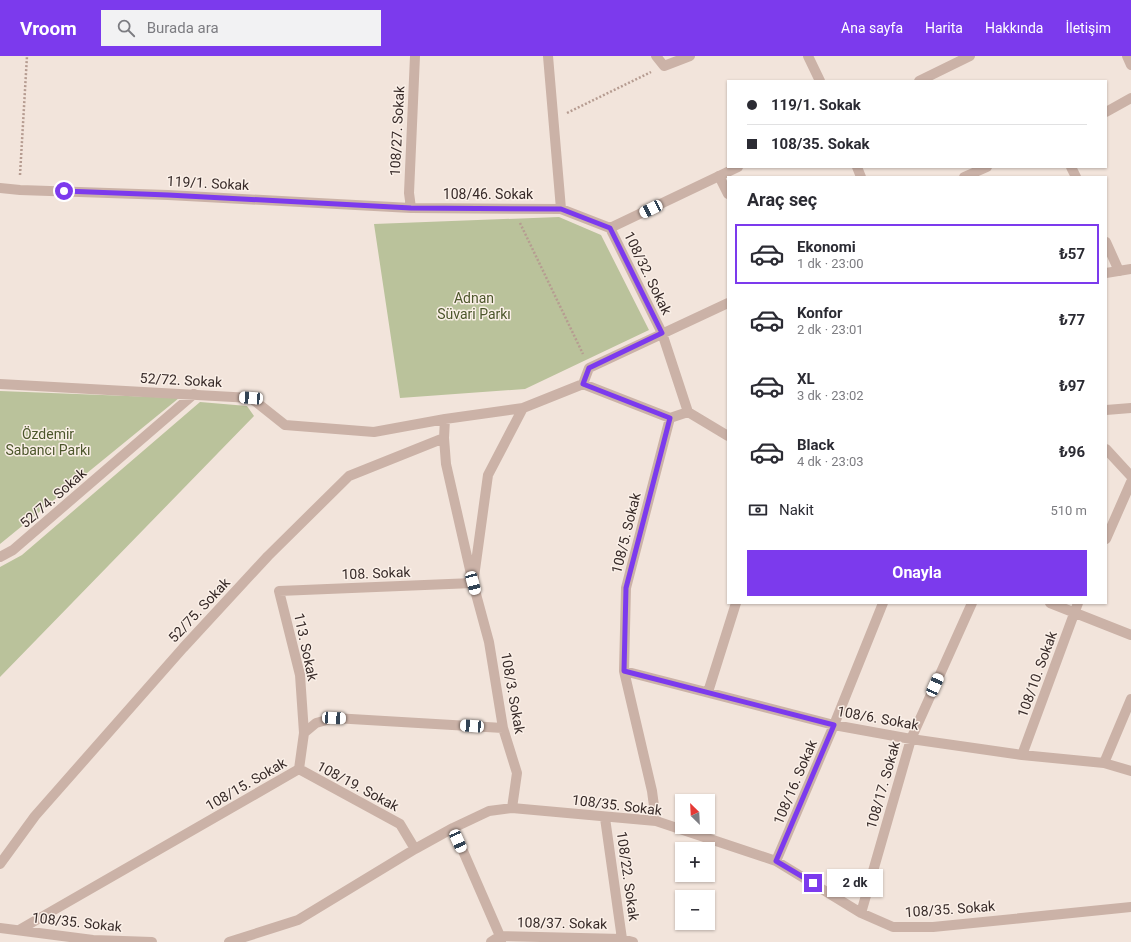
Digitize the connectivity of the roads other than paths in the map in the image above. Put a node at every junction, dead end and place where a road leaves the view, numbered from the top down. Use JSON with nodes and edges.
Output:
{"nodes":[{"id":1,"x":415,"y":56,"type":"edge"},
{"id":2,"x":548,"y":56,"type":"edge"},
{"id":3,"x":656,"y":56,"type":"edge"},
{"id":4,"x":690,"y":56,"type":"edge"},
{"id":5,"x":808,"y":56,"type":"edge"},
{"id":6,"x":970,"y":56,"type":"edge"},
{"id":7,"x":1127,"y":56,"type":"edge"},
{"id":8,"x":1131,"y":66,"type":"edge"},
{"id":9,"x":820,"y":80,"type":"edge"},
{"id":10,"x":921,"y":80,"type":"edge"},
{"id":11,"x":1131,"y":98,"type":"edge"},
{"id":12,"x":1107,"y":111,"type":"edge"},
{"id":13,"x":736,"y":168,"type":"edge"},
{"id":14,"x":985,"y":168,"type":"edge"},
{"id":15,"x":718,"y":176,"type":"junction"},
{"id":16,"x":966,"y":176,"type":"edge"},
{"id":17,"x":0,"y":188,"type":"edge"},
{"id":18,"x":727,"y":192,"type":"edge"},
{"id":19,"x":413,"y":208,"type":"junction"},
{"id":20,"x":561,"y":209,"type":"junction"},
{"id":21,"x":610,"y":228,"type":"junction"},
{"id":22,"x":1107,"y":244,"type":"edge"},
{"id":23,"x":1131,"y":269,"type":"edge"},
{"id":24,"x":1120,"y":271,"type":"junction"},
{"id":25,"x":1107,"y":273,"type":"edge"},
{"id":26,"x":727,"y":303,"type":"edge"},
{"id":27,"x":662,"y":333,"type":"junction"},
{"id":28,"x":0,"y":384,"type":"edge"},
{"id":29,"x":583,"y":384,"type":"junction"},
{"id":30,"x":194,"y":394,"type":"junction"},
{"id":31,"x":523,"y":408,"type":"junction"},
{"id":32,"x":1131,"y":408,"type":"edge"},
{"id":33,"x":1107,"y":410,"type":"edge"},
{"id":34,"x":688,"y":412,"type":"junction"},
{"id":35,"x":670,"y":418,"type":"junction"},
{"id":36,"x":445,"y":419,"type":"junction"},
{"id":37,"x":727,"y":435,"type":"edge"},
{"id":38,"x":444,"y":438,"type":"junction"},
{"id":39,"x":1107,"y":450,"type":"edge"},
{"id":40,"x":1131,"y":476,"type":"edge"},
{"id":41,"x":1131,"y":482,"type":"edge"},
{"id":42,"x":1107,"y":537,"type":"edge"},
{"id":43,"x":0,"y":557,"type":"edge"},
{"id":44,"x":473,"y":583,"type":"junction"},
{"id":45,"x":279,"y":591,"type":"joint"},
{"id":46,"x":736,"y":604,"type":"edge"},
{"id":47,"x":883,"y":604,"type":"edge"},
{"id":48,"x":972,"y":604,"type":"edge"},
{"id":49,"x":1052,"y":604,"type":"edge"},
{"id":50,"x":1078,"y":604,"type":"edge"},
{"id":51,"x":1074,"y":613,"type":"junction"},
{"id":52,"x":1131,"y":635,"type":"edge"},
{"id":53,"x":624,"y":671,"type":"junction"},
{"id":54,"x":708,"y":692,"type":"junction"},
{"id":55,"x":1131,"y":699,"type":"edge"},
{"id":56,"x":834,"y":725,"type":"junction"},
{"id":57,"x":503,"y":728,"type":"junction"},
{"id":58,"x":304,"y":733,"type":"junction"},
{"id":59,"x":911,"y":739,"type":"junction"},
{"id":60,"x":1022,"y":755,"type":"junction"},
{"id":61,"x":1104,"y":763,"type":"junction"},
{"id":62,"x":299,"y":769,"type":"junction"},
{"id":63,"x":1131,"y":771,"type":"edge"},
{"id":64,"x":512,"y":808,"type":"junction"},
{"id":65,"x":605,"y":818,"type":"junction"},
{"id":66,"x":656,"y":822,"type":"junction"},
{"id":67,"x":453,"y":828,"type":"junction"},
{"id":68,"x":414,"y":849,"type":"junction"},
{"id":69,"x":776,"y":861,"type":"junction"},
{"id":70,"x":0,"y":864,"type":"edge"},
{"id":71,"x":1131,"y":906,"type":"edge"},
{"id":72,"x":861,"y":913,"type":"junction"},
{"id":73,"x":0,"y":928,"type":"edge"},
{"id":74,"x":18,"y":930,"type":"junction"},
{"id":75,"x":501,"y":939,"type":"edge"},
{"id":76,"x":622,"y":939,"type":"junction"},
{"id":77,"x":576,"y":940,"type":"edge"},
{"id":78,"x":93,"y":941,"type":"edge"},
{"id":79,"x":152,"y":942,"type":"edge"},
{"id":80,"x":229,"y":942,"type":"edge"},
{"id":81,"x":491,"y":942,"type":"edge"},
{"id":82,"x":633,"y":942,"type":"edge"}],
"edges":[{"from":1,"to":19,"type":"street","name":"108/27. Sokak"},
{"from":2,"to":20,"type":"street"},
{"from":3,"to":4,"type":"street"},
{"from":5,"to":9,"type":"street"},
{"from":6,"to":10,"type":"street"},
{"from":7,"to":8,"type":"street"},
{"from":11,"to":12,"type":"street"},
{"from":13,"to":15,"type":"street"},
{"from":14,"to":16,"type":"street"},
{"from":15,"to":18,"type":"street"},
{"from":15,"to":21,"type":"street"},
{"from":17,"to":19,"type":"street","name":"119/1. Sokak"},
{"from":19,"to":20,"type":"street","name":"108/46. Sokak"},
{"from":20,"to":21,"type":"street","name":"108/32. Sokak"},
{"from":21,"to":27,"type":"street","name":"108/32. Sokak"},
{"from":22,"to":24,"type":"street"},
{"from":23,"to":24,"type":"street"},
{"from":24,"to":25,"type":"street"},
{"from":26,"to":27,"type":"street"},
{"from":27,"to":29,"type":"street"},
{"from":27,"to":34,"type":"street","name":"108/32. Sokak"},
{"from":28,"to":30,"type":"street","name":"52/72. Sokak"},
{"from":29,"to":31,"type":"street","name":"52/72. Sokak"},
{"from":29,"to":35,"type":"street"},
{"from":30,"to":36,"type":"street","name":"52/72. Sokak"},
{"from":30,"to":43,"type":"street","name":"52/74. Sokak"},
{"from":31,"to":36,"type":"street","name":"52/72. Sokak"},
{"from":31,"to":44,"type":"street","name":"108/3. Sokak"},
{"from":32,"to":33,"type":"street"},
{"from":34,"to":35,"type":"street"},
{"from":34,"to":37,"type":"street"},
{"from":35,"to":53,"type":"street","name":"108/5. Sokak"},
{"from":36,"to":38,"type":"street"},
{"from":38,"to":44,"type":"street","name":"108/3. Sokak"},
{"from":38,"to":70,"type":"street","name":"52/75. Sokak"},
{"from":39,"to":40,"type":"street"},
{"from":41,"to":42,"type":"street"},
{"from":44,"to":45,"type":"street","name":"108. Sokak"},
{"from":44,"to":57,"type":"street","name":"108/3. Sokak"},
{"from":45,"to":58,"type":"street","name":"113. Sokak"},
{"from":46,"to":54,"type":"street"},
{"from":47,"to":56,"type":"street","name":"108/16. Sokak"},
{"from":48,"to":59,"type":"street","name":"108/17. Sokak"},
{"from":49,"to":51,"type":"street"},
{"from":50,"to":51,"type":"street","name":"108/10. Sokak"},
{"from":51,"to":52,"type":"street"},
{"from":51,"to":60,"type":"street","name":"108/10. Sokak"},
{"from":53,"to":54,"type":"street","name":"108/6. Sokak"},
{"from":53,"to":66,"type":"street","name":"108/5. Sokak"},
{"from":54,"to":56,"type":"street","name":"108/6. Sokak"},
{"from":55,"to":61,"type":"street"},
{"from":56,"to":59,"type":"street","name":"108/6. Sokak"},
{"from":56,"to":69,"type":"street","name":"108/16. Sokak"},
{"from":57,"to":58,"type":"street"},
{"from":57,"to":64,"type":"street","name":"108/3. Sokak"},
{"from":58,"to":62,"type":"street","name":"108/15. Sokak"},
{"from":59,"to":60,"type":"street","name":"108/6. Sokak"},
{"from":59,"to":72,"type":"street","name":"108/17. Sokak"},
{"from":60,"to":61,"type":"street","name":"108/6. Sokak"},
{"from":61,"to":63,"type":"street","name":"108/6. Sokak"},
{"from":62,"to":68,"type":"street","name":"108/19. Sokak"},
{"from":62,"to":74,"type":"street","name":"108/15. Sokak"},
{"from":64,"to":65,"type":"street","name":"108/35. Sokak"},
{"from":64,"to":67,"type":"street","name":"108/35. Sokak"},
{"from":65,"to":66,"type":"street","name":"108/35. Sokak"},
{"from":65,"to":76,"type":"street","name":"108/22. Sokak"},
{"from":66,"to":69,"type":"street","name":"108/35. Sokak"},
{"from":67,"to":68,"type":"street","name":"108/35. Sokak"},
{"from":67,"to":75,"type":"street"},
{"from":68,"to":80,"type":"street","name":"108/35. Sokak"},
{"from":69,"to":72,"type":"street","name":"108/35. Sokak"},
{"from":71,"to":72,"type":"street","name":"108/35. Sokak"},
{"from":73,"to":74,"type":"street","name":"108/35. Sokak"},
{"from":74,"to":78,"type":"street","name":"108/35. Sokak"},
{"from":75,"to":77,"type":"street","name":"108/37. Sokak"},
{"from":75,"to":81,"type":"street","name":"108/37. Sokak"},
{"from":76,"to":77,"type":"street","name":"108/37. Sokak"},
{"from":76,"to":82,"type":"street","name":"108/37. Sokak"},
{"from":78,"to":79,"type":"street","name":"108/35. Sokak"}]}
